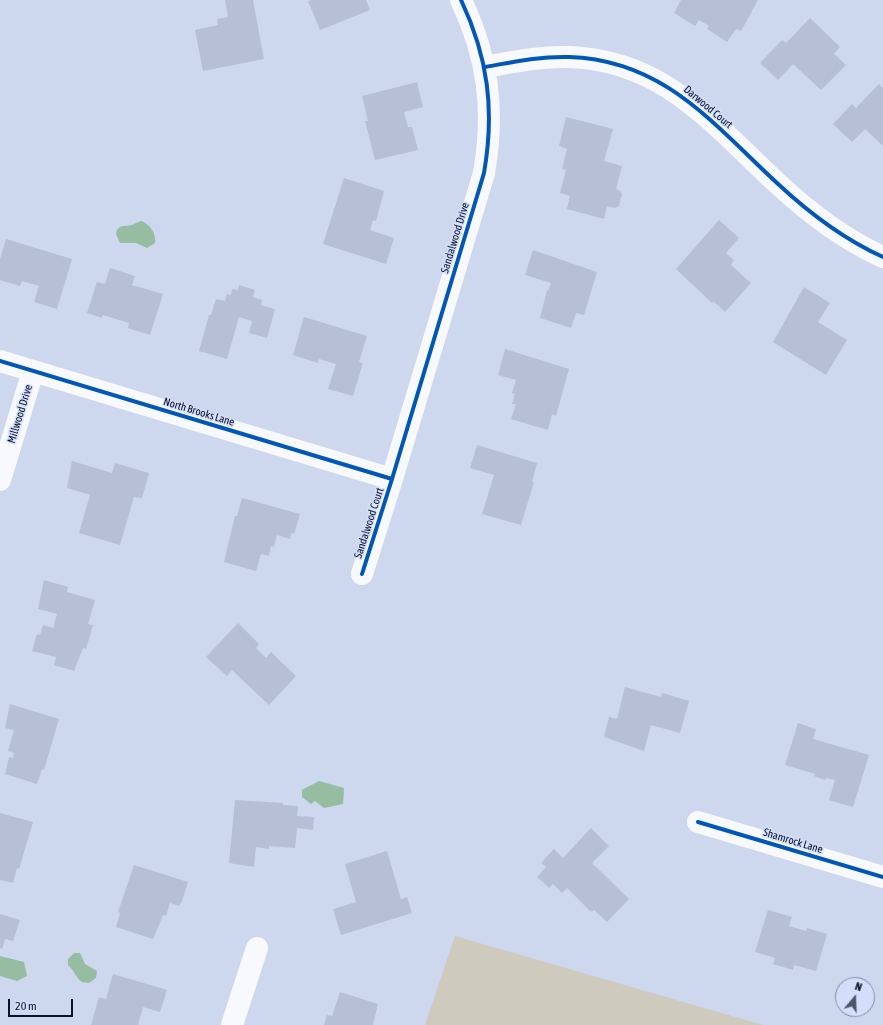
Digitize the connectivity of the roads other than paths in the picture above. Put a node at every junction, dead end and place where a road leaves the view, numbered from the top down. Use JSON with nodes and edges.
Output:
{"nodes":[{"id":1,"x":461,"y":0,"type":"edge"},
{"id":2,"x":485,"y":68,"type":"junction"},
{"id":3,"x":883,"y":258,"type":"edge"},
{"id":4,"x":0,"y":361,"type":"edge"},
{"id":5,"x":33,"y":371,"type":"junction"},
{"id":6,"x":392,"y":479,"type":"junction"},
{"id":7,"x":0,"y":480,"type":"edge"},
{"id":8,"x":362,"y":574,"type":"dead end"},
{"id":9,"x":698,"y":822,"type":"dead end"},
{"id":10,"x":883,"y":877,"type":"edge"},
{"id":11,"x":257,"y":948,"type":"dead end"},
{"id":12,"x":232,"y":1025,"type":"edge"}],
"edges":[{"from":1,"to":2,"type":"street","name":"Sandalwood Drive"},
{"from":2,"to":3,"type":"street","name":"Darwood Court"},
{"from":2,"to":6,"type":"street","name":"Sandalwood Drive"},
{"from":4,"to":5,"type":"street","name":"North Brooks Lane"},
{"from":5,"to":6,"type":"street","name":"North Brooks Lane"},
{"from":5,"to":7,"type":"street","name":"Millwood Drive"},
{"from":6,"to":8,"type":"street","name":"Sandalwood Court"},
{"from":9,"to":10,"type":"street","name":"Shamrock Lane"},
{"from":11,"to":12,"type":"street"}]}
